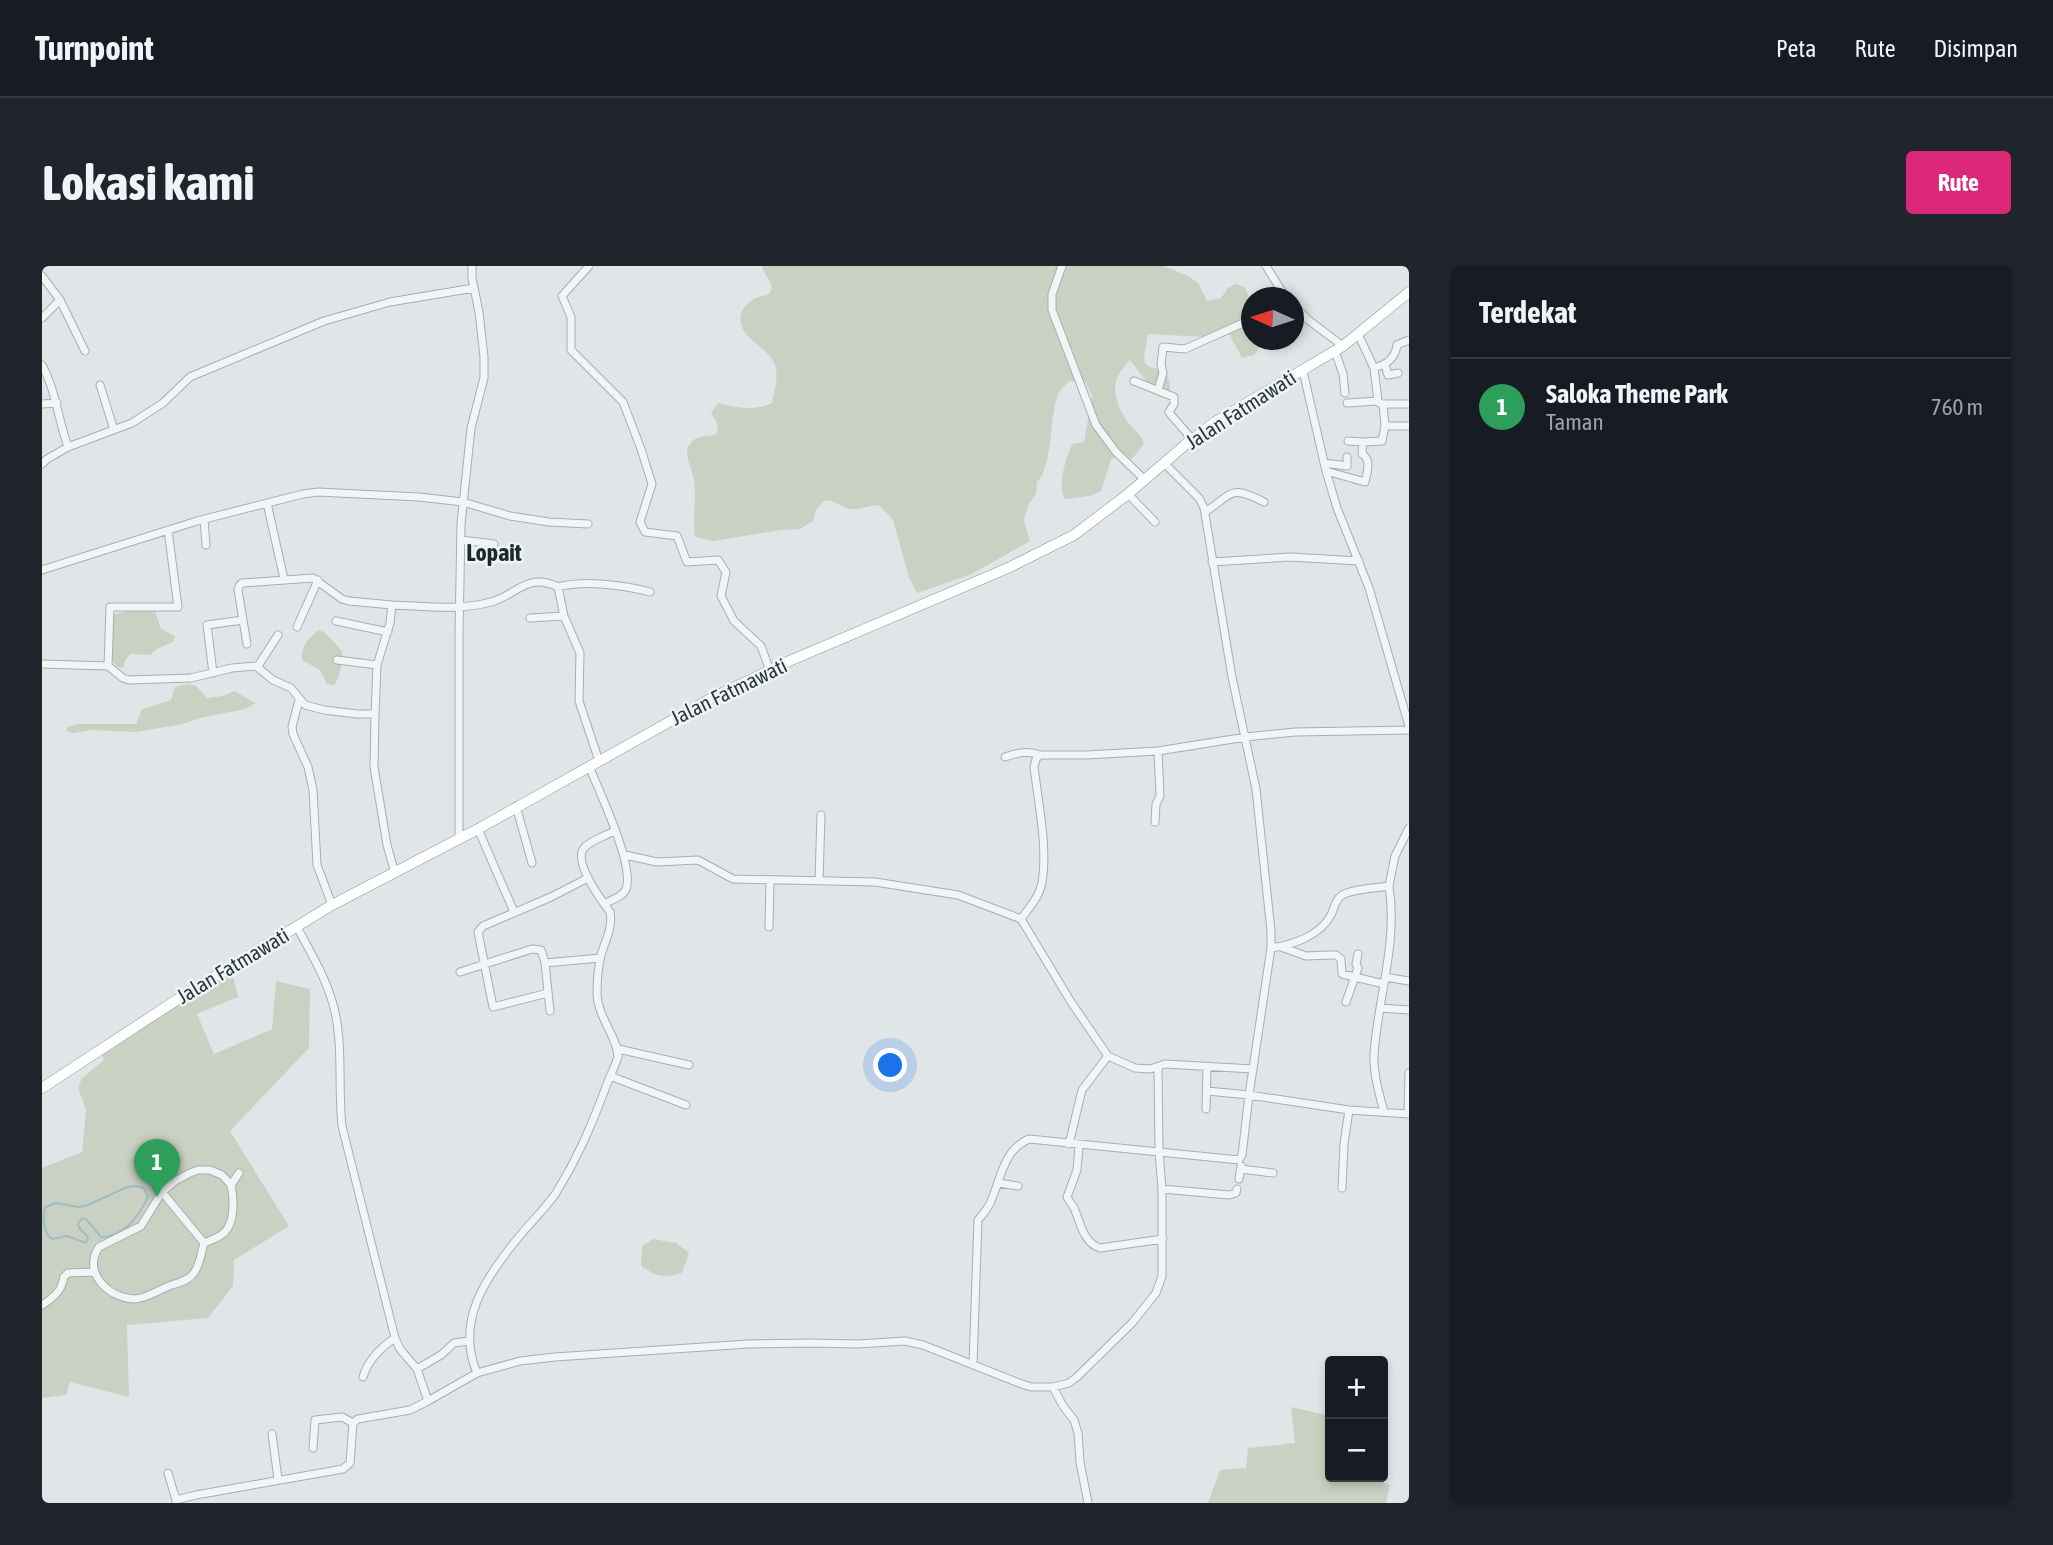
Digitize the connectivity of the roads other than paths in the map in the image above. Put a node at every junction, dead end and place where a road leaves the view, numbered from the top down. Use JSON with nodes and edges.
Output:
{"nodes":[{"id":1,"x":472,"y":266,"type":"edge"},
{"id":2,"x":589,"y":266,"type":"edge"},
{"id":3,"x":1062,"y":266,"type":"edge"},
{"id":4,"x":1266,"y":266,"type":"edge"},
{"id":5,"x":42,"y":276,"type":"edge"},
{"id":6,"x":1279,"y":287,"type":"edge"},
{"id":7,"x":474,"y":288,"type":"junction"},
{"id":8,"x":1409,"y":292,"type":"edge"},
{"id":9,"x":60,"y":300,"type":"junction"},
{"id":10,"x":1304,"y":315,"type":"edge"},
{"id":11,"x":42,"y":318,"type":"edge"},
{"id":12,"x":1241,"y":324,"type":"edge"},
{"id":13,"x":1358,"y":334,"type":"junction"},
{"id":14,"x":1409,"y":340,"type":"edge"},
{"id":15,"x":1339,"y":349,"type":"junction"},
{"id":16,"x":85,"y":351,"type":"dead end"},
{"id":17,"x":42,"y":365,"type":"edge"},
{"id":18,"x":1385,"y":365,"type":"junction"},
{"id":19,"x":1374,"y":368,"type":"junction"},
{"id":20,"x":1303,"y":371,"type":"junction"},
{"id":21,"x":1398,"y":373,"type":"dead end"},
{"id":22,"x":1134,"y":381,"type":"dead end"},
{"id":23,"x":100,"y":385,"type":"dead end"},
{"id":24,"x":1158,"y":390,"type":"junction"},
{"id":25,"x":1345,"y":393,"type":"dead end"},
{"id":26,"x":57,"y":403,"type":"junction"},
{"id":27,"x":1347,"y":403,"type":"dead end"},
{"id":28,"x":1381,"y":403,"type":"junction"},
{"id":29,"x":42,"y":404,"type":"edge"},
{"id":30,"x":1409,"y":404,"type":"edge"},
{"id":31,"x":1385,"y":426,"type":"junction"},
{"id":32,"x":1409,"y":426,"type":"edge"},
{"id":33,"x":114,"y":430,"type":"junction"},
{"id":34,"x":1192,"y":439,"type":"junction"},
{"id":35,"x":1348,"y":441,"type":"dead end"},
{"id":36,"x":1363,"y":442,"type":"junction"},
{"id":37,"x":68,"y":447,"type":"junction"},
{"id":38,"x":1348,"y":457,"type":"dead end"},
{"id":39,"x":1164,"y":463,"type":"junction"},
{"id":40,"x":42,"y":464,"type":"edge"},
{"id":41,"x":1325,"y":467,"type":"junction"},
{"id":42,"x":1145,"y":480,"type":"junction"},
{"id":43,"x":1128,"y":494,"type":"junction"},
{"id":44,"x":463,"y":502,"type":"junction"},
{"id":45,"x":1264,"y":502,"type":"dead end"},
{"id":46,"x":267,"y":503,"type":"junction"},
{"id":47,"x":1205,"y":512,"type":"junction"},
{"id":48,"x":204,"y":519,"type":"junction"},
{"id":49,"x":1155,"y":522,"type":"dead end"},
{"id":50,"x":588,"y":524,"type":"dead end"},
{"id":51,"x":168,"y":530,"type":"junction"},
{"id":52,"x":461,"y":540,"type":"junction"},
{"id":53,"x":494,"y":544,"type":"dead end"},
{"id":54,"x":206,"y":545,"type":"dead end"},
{"id":55,"x":1359,"y":561,"type":"junction"},
{"id":56,"x":1212,"y":562,"type":"junction"},
{"id":57,"x":42,"y":570,"type":"edge"},
{"id":58,"x":284,"y":579,"type":"junction"},
{"id":59,"x":318,"y":580,"type":"junction"},
{"id":60,"x":558,"y":587,"type":"junction"},
{"id":61,"x":650,"y":592,"type":"dead end"},
{"id":62,"x":392,"y":605,"type":"junction"},
{"id":63,"x":460,"y":608,"type":"junction"},
{"id":64,"x":564,"y":616,"type":"junction"},
{"id":65,"x":530,"y":618,"type":"dead end"},
{"id":66,"x":243,"y":620,"type":"junction"},
{"id":67,"x":336,"y":621,"type":"dead end"},
{"id":68,"x":207,"y":625,"type":"junction"},
{"id":69,"x":197,"y":626,"type":"dead end"},
{"id":70,"x":297,"y":627,"type":"dead end"},
{"id":71,"x":388,"y":632,"type":"junction"},
{"id":72,"x":278,"y":635,"type":"dead end"},
{"id":73,"x":247,"y":644,"type":"dead end"},
{"id":74,"x":337,"y":660,"type":"dead end"},
{"id":75,"x":42,"y":664,"type":"edge"},
{"id":76,"x":377,"y":665,"type":"junction"},
{"id":77,"x":108,"y":666,"type":"junction"},
{"id":78,"x":258,"y":666,"type":"junction"},
{"id":79,"x":770,"y":671,"type":"junction"},
{"id":80,"x":213,"y":673,"type":"junction"},
{"id":81,"x":299,"y":700,"type":"junction"},
{"id":82,"x":375,"y":714,"type":"junction"},
{"id":83,"x":1409,"y":728,"type":"edge"},
{"id":84,"x":1246,"y":737,"type":"junction"},
{"id":85,"x":1158,"y":751,"type":"junction"},
{"id":86,"x":1041,"y":755,"type":"junction"},
{"id":87,"x":1005,"y":757,"type":"dead end"},
{"id":88,"x":594,"y":763,"type":"junction"},
{"id":89,"x":516,"y":806,"type":"junction"},
{"id":90,"x":821,"y":815,"type":"dead end"},
{"id":91,"x":1155,"y":822,"type":"dead end"},
{"id":92,"x":1409,"y":828,"type":"edge"},
{"id":93,"x":478,"y":829,"type":"junction"},
{"id":94,"x":614,"y":831,"type":"junction"},
{"id":95,"x":459,"y":838,"type":"junction"},
{"id":96,"x":625,"y":855,"type":"junction"},
{"id":97,"x":532,"y":863,"type":"dead end"},
{"id":98,"x":396,"y":873,"type":"junction"},
{"id":99,"x":588,"y":878,"type":"junction"},
{"id":100,"x":819,"y":880,"type":"junction"},
{"id":101,"x":770,"y":881,"type":"junction"},
{"id":102,"x":1389,"y":886,"type":"junction"},
{"id":103,"x":604,"y":904,"type":"junction"},
{"id":104,"x":332,"y":905,"type":"junction"},
{"id":105,"x":514,"y":912,"type":"junction"},
{"id":106,"x":1021,"y":919,"type":"junction"},
{"id":107,"x":297,"y":927,"type":"junction"},
{"id":108,"x":769,"y":927,"type":"dead end"},
{"id":109,"x":1281,"y":947,"type":"junction"},
{"id":110,"x":1271,"y":948,"type":"junction"},
{"id":111,"x":1358,"y":954,"type":"dead end"},
{"id":112,"x":600,"y":958,"type":"junction"},
{"id":113,"x":545,"y":963,"type":"junction"},
{"id":114,"x":484,"y":965,"type":"junction"},
{"id":115,"x":460,"y":971,"type":"dead end"},
{"id":116,"x":1356,"y":977,"type":"junction"},
{"id":117,"x":1385,"y":981,"type":"junction"},
{"id":118,"x":1409,"y":981,"type":"edge"},
{"id":119,"x":548,"y":993,"type":"junction"},
{"id":120,"x":1346,"y":1002,"type":"dead end"},
{"id":121,"x":1380,"y":1009,"type":"junction"},
{"id":122,"x":1409,"y":1010,"type":"edge"},
{"id":123,"x":550,"y":1011,"type":"dead end"},
{"id":124,"x":618,"y":1049,"type":"junction"},
{"id":125,"x":1108,"y":1056,"type":"junction"},
{"id":126,"x":689,"y":1065,"type":"dead end"},
{"id":127,"x":1158,"y":1068,"type":"junction"},
{"id":128,"x":1207,"y":1068,"type":"junction"},
{"id":129,"x":1253,"y":1069,"type":"junction"},
{"id":130,"x":1409,"y":1073,"type":"edge"},
{"id":131,"x":610,"y":1076,"type":"junction"},
{"id":132,"x":42,"y":1088,"type":"edge"},
{"id":133,"x":1207,"y":1090,"type":"junction"},
{"id":134,"x":1249,"y":1095,"type":"junction"},
{"id":135,"x":686,"y":1105,"type":"dead end"},
{"id":136,"x":1206,"y":1109,"type":"dead end"},
{"id":137,"x":1349,"y":1110,"type":"junction"},
{"id":138,"x":1384,"y":1112,"type":"junction"},
{"id":139,"x":1408,"y":1114,"type":"edge"},
{"id":140,"x":1069,"y":1144,"type":"junction"},
{"id":141,"x":1079,"y":1146,"type":"junction"},
{"id":142,"x":1159,"y":1151,"type":"junction"},
{"id":143,"x":1241,"y":1158,"type":"junction"},
{"id":144,"x":1241,"y":1169,"type":"junction"},
{"id":145,"x":239,"y":1173,"type":"dead end"},
{"id":146,"x":1273,"y":1173,"type":"dead end"},
{"id":147,"x":1239,"y":1179,"type":"dead end"},
{"id":148,"x":998,"y":1183,"type":"junction"},
{"id":149,"x":231,"y":1185,"type":"junction"},
{"id":150,"x":1018,"y":1186,"type":"dead end"},
{"id":151,"x":1342,"y":1188,"type":"dead end"},
{"id":152,"x":1162,"y":1189,"type":"junction"},
{"id":153,"x":1237,"y":1189,"type":"dead end"},
{"id":154,"x":162,"y":1192,"type":"junction"},
{"id":155,"x":1163,"y":1239,"type":"junction"},
{"id":156,"x":204,"y":1243,"type":"junction"},
{"id":157,"x":94,"y":1272,"type":"junction"},
{"id":158,"x":42,"y":1305,"type":"edge"},
{"id":159,"x":395,"y":1338,"type":"junction"},
{"id":160,"x":469,"y":1341,"type":"junction"},
{"id":161,"x":972,"y":1365,"type":"junction"},
{"id":162,"x":417,"y":1369,"type":"junction"},
{"id":163,"x":477,"y":1373,"type":"junction"},
{"id":164,"x":363,"y":1377,"type":"dead end"},
{"id":165,"x":1053,"y":1387,"type":"junction"},
{"id":166,"x":428,"y":1401,"type":"junction"},
{"id":167,"x":354,"y":1423,"type":"junction"},
{"id":168,"x":272,"y":1434,"type":"dead end"},
{"id":169,"x":313,"y":1448,"type":"dead end"},
{"id":170,"x":168,"y":1473,"type":"dead end"},
{"id":171,"x":278,"y":1479,"type":"junction"},
{"id":172,"x":176,"y":1502,"type":"edge"},
{"id":173,"x":1088,"y":1503,"type":"edge"}],
"edges":[{"from":1,"to":7,"type":"street"},
{"from":2,"to":79,"type":"street"},
{"from":3,"to":42,"type":"street"},
{"from":4,"to":6,"type":"street"},
{"from":5,"to":9,"type":"street"},
{"from":7,"to":33,"type":"street"},
{"from":7,"to":44,"type":"street"},
{"from":8,"to":13,"type":"highway","name":"Jalan Fatmawati"},
{"from":9,"to":11,"type":"street"},
{"from":9,"to":16,"type":"street"},
{"from":10,"to":15,"type":"street"},
{"from":12,"to":24,"type":"street"},
{"from":13,"to":15,"type":"highway","name":"Jalan Fatmawati"},
{"from":13,"to":19,"type":"street"},
{"from":14,"to":18,"type":"street"},
{"from":15,"to":20,"type":"highway","name":"Jalan Fatmawati"},
{"from":15,"to":25,"type":"street"},
{"from":17,"to":26,"type":"street"},
{"from":18,"to":19,"type":"street"},
{"from":18,"to":21,"type":"street"},
{"from":19,"to":28,"type":"street"},
{"from":20,"to":34,"type":"highway","name":"Jalan Fatmawati"},
{"from":20,"to":41,"type":"street"},
{"from":22,"to":24,"type":"street"},
{"from":23,"to":33,"type":"street"},
{"from":24,"to":34,"type":"street"},
{"from":26,"to":29,"type":"street"},
{"from":26,"to":37,"type":"street"},
{"from":27,"to":28,"type":"street"},
{"from":28,"to":30,"type":"street"},
{"from":28,"to":31,"type":"street"},
{"from":31,"to":32,"type":"street"},
{"from":31,"to":36,"type":"street"},
{"from":33,"to":37,"type":"street"},
{"from":34,"to":39,"type":"highway","name":"Jalan Fatmawati"},
{"from":35,"to":36,"type":"street"},
{"from":36,"to":41,"type":"street"},
{"from":37,"to":40,"type":"street"},
{"from":38,"to":41,"type":"street"},
{"from":39,"to":42,"type":"highway","name":"Jalan Fatmawati"},
{"from":39,"to":47,"type":"street"},
{"from":41,"to":55,"type":"street"},
{"from":42,"to":43,"type":"highway","name":"Jalan Fatmawati"},
{"from":43,"to":49,"type":"street"},
{"from":43,"to":79,"type":"highway","name":"Jalan Fatmawati"},
{"from":44,"to":46,"type":"street"},
{"from":44,"to":50,"type":"street"},
{"from":44,"to":52,"type":"street"},
{"from":45,"to":47,"type":"street"},
{"from":46,"to":48,"type":"street"},
{"from":46,"to":58,"type":"street"},
{"from":47,"to":56,"type":"street"},
{"from":48,"to":51,"type":"street"},
{"from":48,"to":54,"type":"street"},
{"from":51,"to":57,"type":"street"},
{"from":51,"to":77,"type":"street"},
{"from":52,"to":53,"type":"street"},
{"from":52,"to":63,"type":"street"},
{"from":55,"to":56,"type":"street"},
{"from":55,"to":83,"type":"street"},
{"from":56,"to":84,"type":"street"},
{"from":58,"to":59,"type":"street"},
{"from":58,"to":66,"type":"street"},
{"from":59,"to":62,"type":"street"},
{"from":59,"to":70,"type":"street"},
{"from":60,"to":61,"type":"street"},
{"from":60,"to":63,"type":"street"},
{"from":60,"to":64,"type":"street"},
{"from":62,"to":63,"type":"street"},
{"from":62,"to":71,"type":"street"},
{"from":63,"to":95,"type":"street"},
{"from":64,"to":65,"type":"street"},
{"from":64,"to":88,"type":"street"},
{"from":66,"to":68,"type":"street"},
{"from":66,"to":73,"type":"street"},
{"from":67,"to":71,"type":"street"},
{"from":68,"to":69,"type":"street"},
{"from":68,"to":80,"type":"street"},
{"from":71,"to":76,"type":"street"},
{"from":72,"to":78,"type":"street"},
{"from":74,"to":76,"type":"street"},
{"from":75,"to":77,"type":"street"},
{"from":76,"to":82,"type":"street"},
{"from":77,"to":80,"type":"street"},
{"from":78,"to":80,"type":"street"},
{"from":78,"to":81,"type":"street"},
{"from":79,"to":88,"type":"highway","name":"Jalan Fatmawati"},
{"from":81,"to":82,"type":"street"},
{"from":81,"to":104,"type":"street"},
{"from":82,"to":98,"type":"street"},
{"from":83,"to":84,"type":"street"},
{"from":84,"to":85,"type":"street"},
{"from":84,"to":110,"type":"street"},
{"from":85,"to":86,"type":"street"},
{"from":85,"to":91,"type":"street"},
{"from":86,"to":87,"type":"street"},
{"from":86,"to":106,"type":"street"},
{"from":88,"to":89,"type":"highway","name":"Jalan Fatmawati"},
{"from":88,"to":94,"type":"street"},
{"from":89,"to":93,"type":"highway","name":"Jalan Fatmawati"},
{"from":89,"to":97,"type":"street"},
{"from":90,"to":100,"type":"street"},
{"from":92,"to":102,"type":"street"},
{"from":93,"to":95,"type":"highway","name":"Jalan Fatmawati"},
{"from":93,"to":105,"type":"street"},
{"from":94,"to":96,"type":"street"},
{"from":94,"to":99,"type":"street"},
{"from":95,"to":98,"type":"highway","name":"Jalan Fatmawati"},
{"from":96,"to":101,"type":"street"},
{"from":96,"to":103,"type":"street"},
{"from":98,"to":104,"type":"highway","name":"Jalan Fatmawati"},
{"from":99,"to":103,"type":"street"},
{"from":99,"to":105,"type":"street"},
{"from":100,"to":101,"type":"street"},
{"from":100,"to":106,"type":"street"},
{"from":101,"to":108,"type":"street"},
{"from":102,"to":109,"type":"street"},
{"from":102,"to":117,"type":"street"},
{"from":103,"to":112,"type":"street"},
{"from":104,"to":107,"type":"highway","name":"Jalan Fatmawati"},
{"from":105,"to":114,"type":"street"},
{"from":106,"to":125,"type":"street"},
{"from":107,"to":132,"type":"highway","name":"Jalan Fatmawati"},
{"from":107,"to":159,"type":"street"},
{"from":109,"to":110,"type":"street"},
{"from":109,"to":116,"type":"street"},
{"from":110,"to":129,"type":"street"},
{"from":111,"to":116,"type":"street"},
{"from":112,"to":113,"type":"street"},
{"from":112,"to":124,"type":"street"},
{"from":113,"to":114,"type":"street"},
{"from":113,"to":119,"type":"street"},
{"from":114,"to":115,"type":"street"},
{"from":114,"to":119,"type":"street"},
{"from":116,"to":117,"type":"street"},
{"from":116,"to":120,"type":"street"},
{"from":117,"to":118,"type":"street"},
{"from":117,"to":121,"type":"street"},
{"from":119,"to":123,"type":"street"},
{"from":121,"to":122,"type":"street"},
{"from":121,"to":138,"type":"street"},
{"from":124,"to":126,"type":"street"},
{"from":124,"to":131,"type":"street"},
{"from":125,"to":127,"type":"street"},
{"from":125,"to":140,"type":"street"},
{"from":127,"to":128,"type":"street"},
{"from":127,"to":142,"type":"street"},
{"from":128,"to":129,"type":"street"},
{"from":128,"to":133,"type":"street"},
{"from":129,"to":134,"type":"street"},
{"from":130,"to":139,"type":"street"},
{"from":131,"to":135,"type":"street"},
{"from":131,"to":160,"type":"street"},
{"from":133,"to":134,"type":"street"},
{"from":133,"to":136,"type":"street"},
{"from":134,"to":137,"type":"street"},
{"from":134,"to":143,"type":"street"},
{"from":137,"to":138,"type":"street"},
{"from":137,"to":151,"type":"street"},
{"from":138,"to":139,"type":"street"},
{"from":140,"to":141,"type":"street"},
{"from":140,"to":148,"type":"street"},
{"from":141,"to":142,"type":"street"},
{"from":141,"to":155,"type":"street"},
{"from":142,"to":143,"type":"street"},
{"from":142,"to":152,"type":"street"},
{"from":143,"to":144,"type":"street"},
{"from":144,"to":146,"type":"street"},
{"from":144,"to":147,"type":"street"},
{"from":145,"to":149,"type":"street"},
{"from":148,"to":150,"type":"street"},
{"from":148,"to":161,"type":"street"},
{"from":149,"to":154,"type":"street"},
{"from":149,"to":156,"type":"street"},
{"from":152,"to":153,"type":"street"},
{"from":152,"to":155,"type":"street"},
{"from":154,"to":156,"type":"street"},
{"from":154,"to":157,"type":"street"},
{"from":155,"to":165,"type":"street"},
{"from":156,"to":157,"type":"street"},
{"from":157,"to":158,"type":"street"},
{"from":159,"to":162,"type":"street"},
{"from":159,"to":164,"type":"street"},
{"from":160,"to":162,"type":"street"},
{"from":160,"to":163,"type":"street"},
{"from":161,"to":163,"type":"street"},
{"from":161,"to":165,"type":"street"},
{"from":162,"to":166,"type":"street"},
{"from":163,"to":166,"type":"street"},
{"from":165,"to":173,"type":"street"},
{"from":166,"to":167,"type":"street"},
{"from":167,"to":169,"type":"street"},
{"from":167,"to":171,"type":"street"},
{"from":168,"to":171,"type":"street"},
{"from":170,"to":172,"type":"street"},
{"from":171,"to":172,"type":"street"}]}
